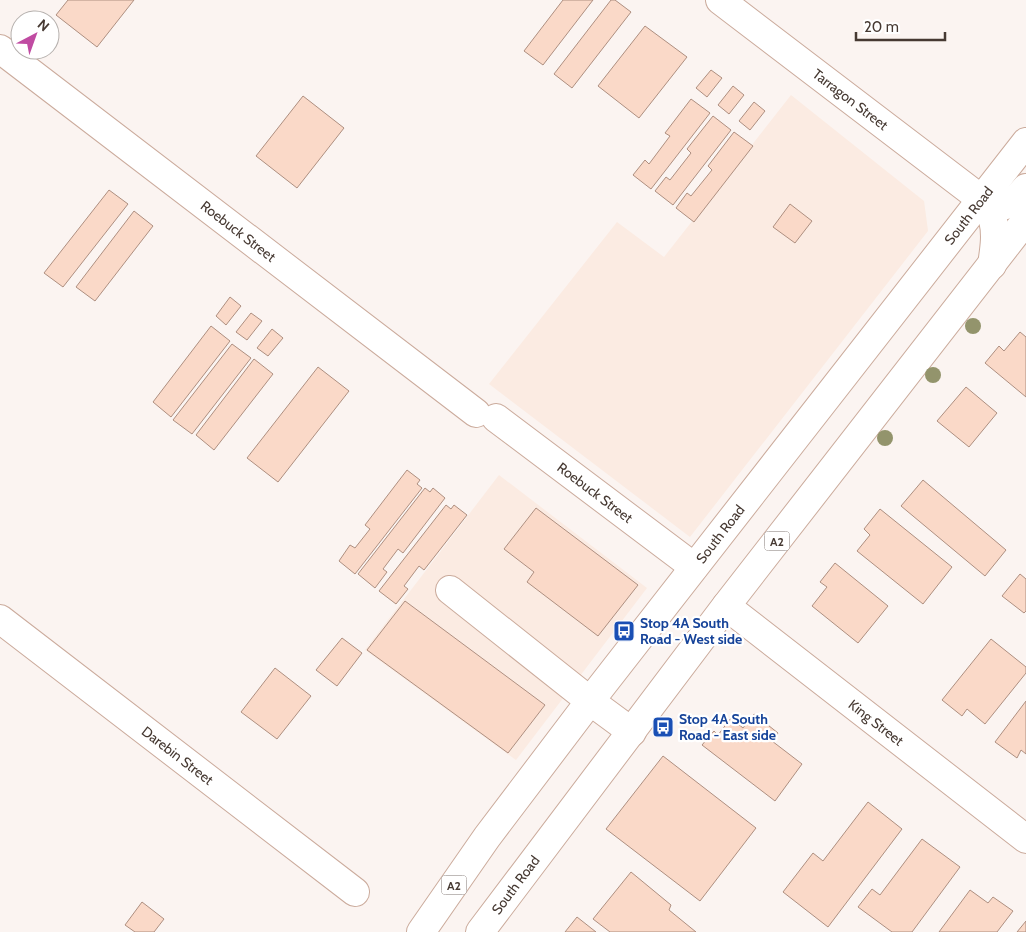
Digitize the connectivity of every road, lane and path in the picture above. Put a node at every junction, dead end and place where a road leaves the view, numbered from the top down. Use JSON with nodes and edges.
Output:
{"nodes":[{"id":1,"x":720,"y":0,"type":"edge"},
{"id":2,"x":0,"y":49,"type":"edge"},
{"id":3,"x":1026,"y":142,"type":"edge"},
{"id":4,"x":1026,"y":188,"type":"edge"},
{"id":5,"x":981,"y":199,"type":"junction"},
{"id":6,"x":1026,"y":220,"type":"edge"},
{"id":7,"x":992,"y":265,"type":"junction"},
{"id":8,"x":694,"y":567,"type":"junction"},
{"id":9,"x":450,"y":590,"type":"dead end"},
{"id":10,"x":726,"y":606,"type":"junction"},
{"id":11,"x":0,"y":619,"type":"edge"},
{"id":12,"x":590,"y":701,"type":"junction"},
{"id":13,"x":632,"y":732,"type":"junction"},
{"id":14,"x":1026,"y":839,"type":"edge"},
{"id":15,"x":355,"y":892,"type":"dead end"},
{"id":16,"x":421,"y":932,"type":"edge"},
{"id":17,"x":480,"y":932,"type":"edge"}],
"edges":[{"from":1,"to":5,"type":"main road","name":"Tarragon Street"},
{"from":2,"to":8,"type":"main road","name":"Roebuck Street"},
{"from":3,"to":5,"type":"main road","name":"South Road","number":"A2"},
{"from":4,"to":5,"type":"main road"},
{"from":5,"to":7,"type":"main road"},
{"from":5,"to":8,"type":"main road","name":"South Road","number":"A2"},
{"from":6,"to":7,"type":"main road","name":"South Road","number":"A2"},
{"from":7,"to":10,"type":"main road","name":"South Road","number":"A2"},
{"from":8,"to":12,"type":"main road","name":"South Road","number":"A2"},
{"from":9,"to":12,"type":"main road"},
{"from":10,"to":13,"type":"main road","name":"South Road","number":"A2"},
{"from":10,"to":14,"type":"main road","name":"King Street"},
{"from":11,"to":15,"type":"main road","name":"Darebin Street"},
{"from":12,"to":13,"type":"main road"},
{"from":12,"to":16,"type":"main road","name":"South Road","number":"A2"},
{"from":13,"to":17,"type":"main road","name":"South Road","number":"A2"}]}
